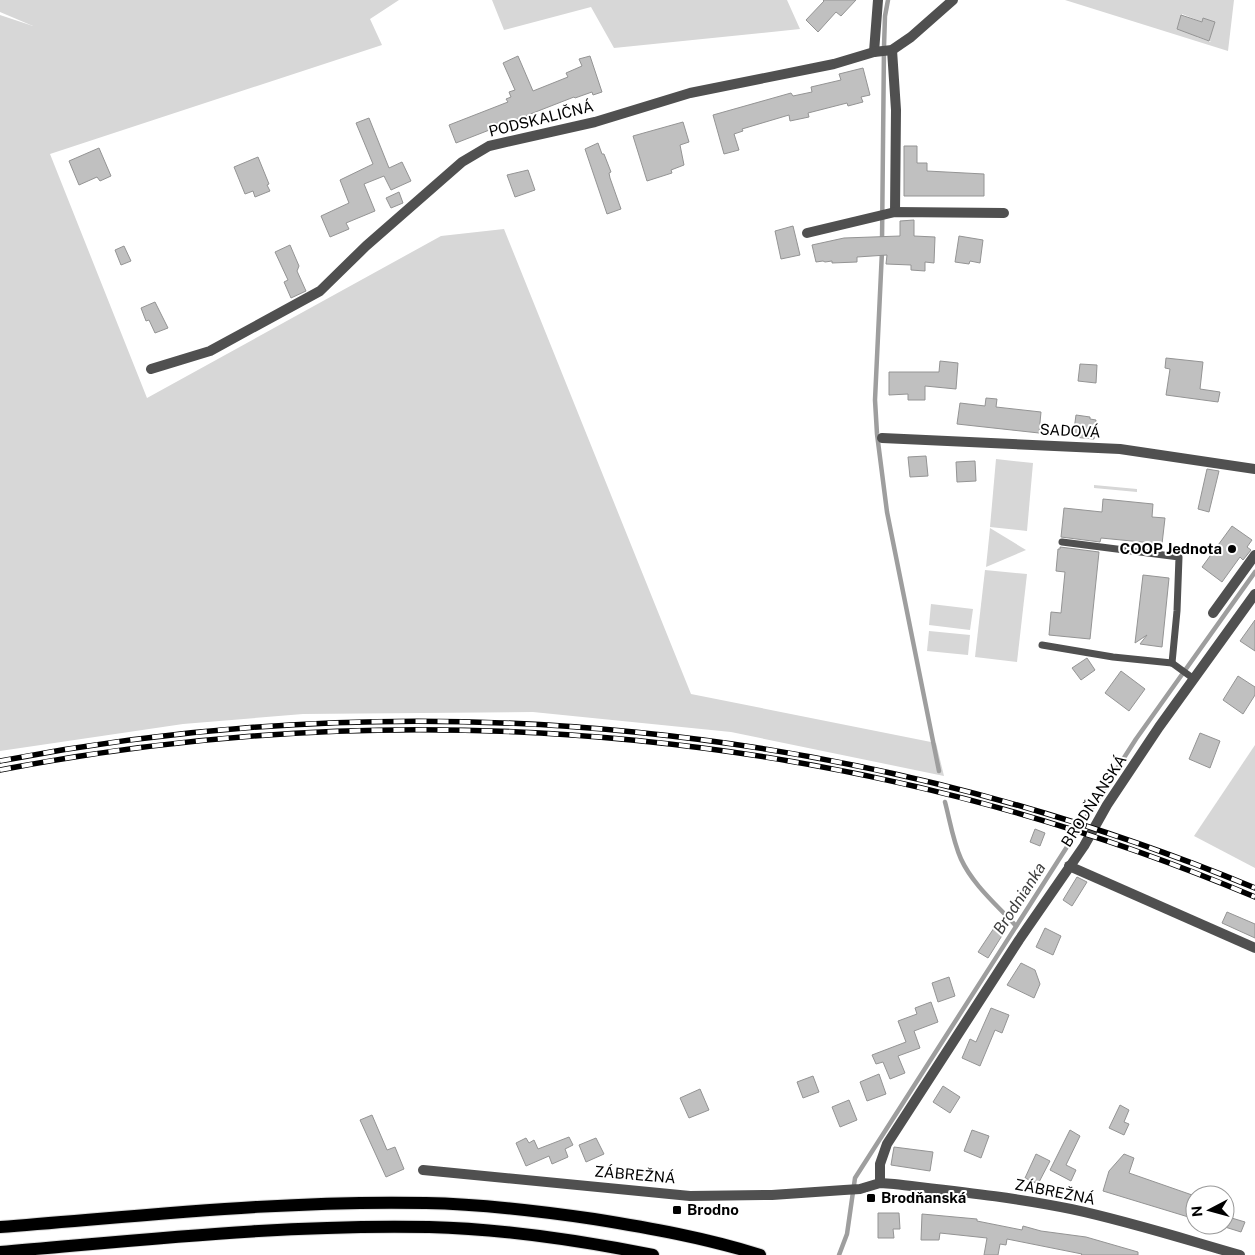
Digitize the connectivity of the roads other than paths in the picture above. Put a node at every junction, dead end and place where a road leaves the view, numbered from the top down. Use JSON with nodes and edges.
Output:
{"nodes":[{"id":1,"x":878,"y":0,"type":"edge"},
{"id":2,"x":954,"y":0,"type":"edge"},
{"id":3,"x":883,"y":51,"type":"junction"},
{"id":4,"x":895,"y":212,"type":"junction"},
{"id":5,"x":1004,"y":213,"type":"dead end"},
{"id":6,"x":807,"y":233,"type":"dead end"},
{"id":7,"x":151,"y":369,"type":"dead end"},
{"id":8,"x":882,"y":438,"type":"dead end"},
{"id":9,"x":1255,"y":470,"type":"edge"},
{"id":10,"x":1062,"y":542,"type":"dead end"},
{"id":11,"x":1255,"y":555,"type":"edge"},
{"id":12,"x":1255,"y":594,"type":"edge"},
{"id":13,"x":1213,"y":613,"type":"dead end"},
{"id":14,"x":1042,"y":645,"type":"dead end"},
{"id":15,"x":1175,"y":666,"type":"junction"},
{"id":16,"x":1191,"y":677,"type":"junction"},
{"id":17,"x":1069,"y":866,"type":"junction"},
{"id":18,"x":1255,"y":948,"type":"edge"},
{"id":19,"x":423,"y":1170,"type":"dead end"},
{"id":20,"x":880,"y":1183,"type":"junction"},
{"id":21,"x":0,"y":1228,"type":"edge"},
{"id":22,"x":0,"y":1252,"type":"edge"},
{"id":23,"x":653,"y":1255,"type":"edge"},
{"id":24,"x":760,"y":1255,"type":"edge"},
{"id":25,"x":1240,"y":1255,"type":"edge"}],
"edges":[{"from":1,"to":3,"type":"street"},
{"from":2,"to":3,"type":"street","name":"PODSKALIČNÁ"},
{"from":3,"to":4,"type":"street"},
{"from":3,"to":7,"type":"street","name":"PODSKALIČNÁ"},
{"from":4,"to":5,"type":"street"},
{"from":4,"to":6,"type":"street"},
{"from":8,"to":9,"type":"street","name":"SADOVÁ"},
{"from":10,"to":15,"type":"lane"},
{"from":11,"to":13,"type":"street"},
{"from":12,"to":16,"type":"street","name":"BRODŇANSKÁ"},
{"from":14,"to":15,"type":"lane"},
{"from":15,"to":16,"type":"lane"},
{"from":16,"to":17,"type":"street","name":"BRODŇANSKÁ"},
{"from":17,"to":18,"type":"street"},
{"from":17,"to":20,"type":"street","name":"BRODŇANSKÁ"},
{"from":19,"to":20,"type":"street","name":"ZÁBREŽNÁ"},
{"from":20,"to":25,"type":"street","name":"ZÁBREŽNÁ"},
{"from":21,"to":24,"type":"main road"},
{"from":22,"to":23,"type":"main road"}]}
